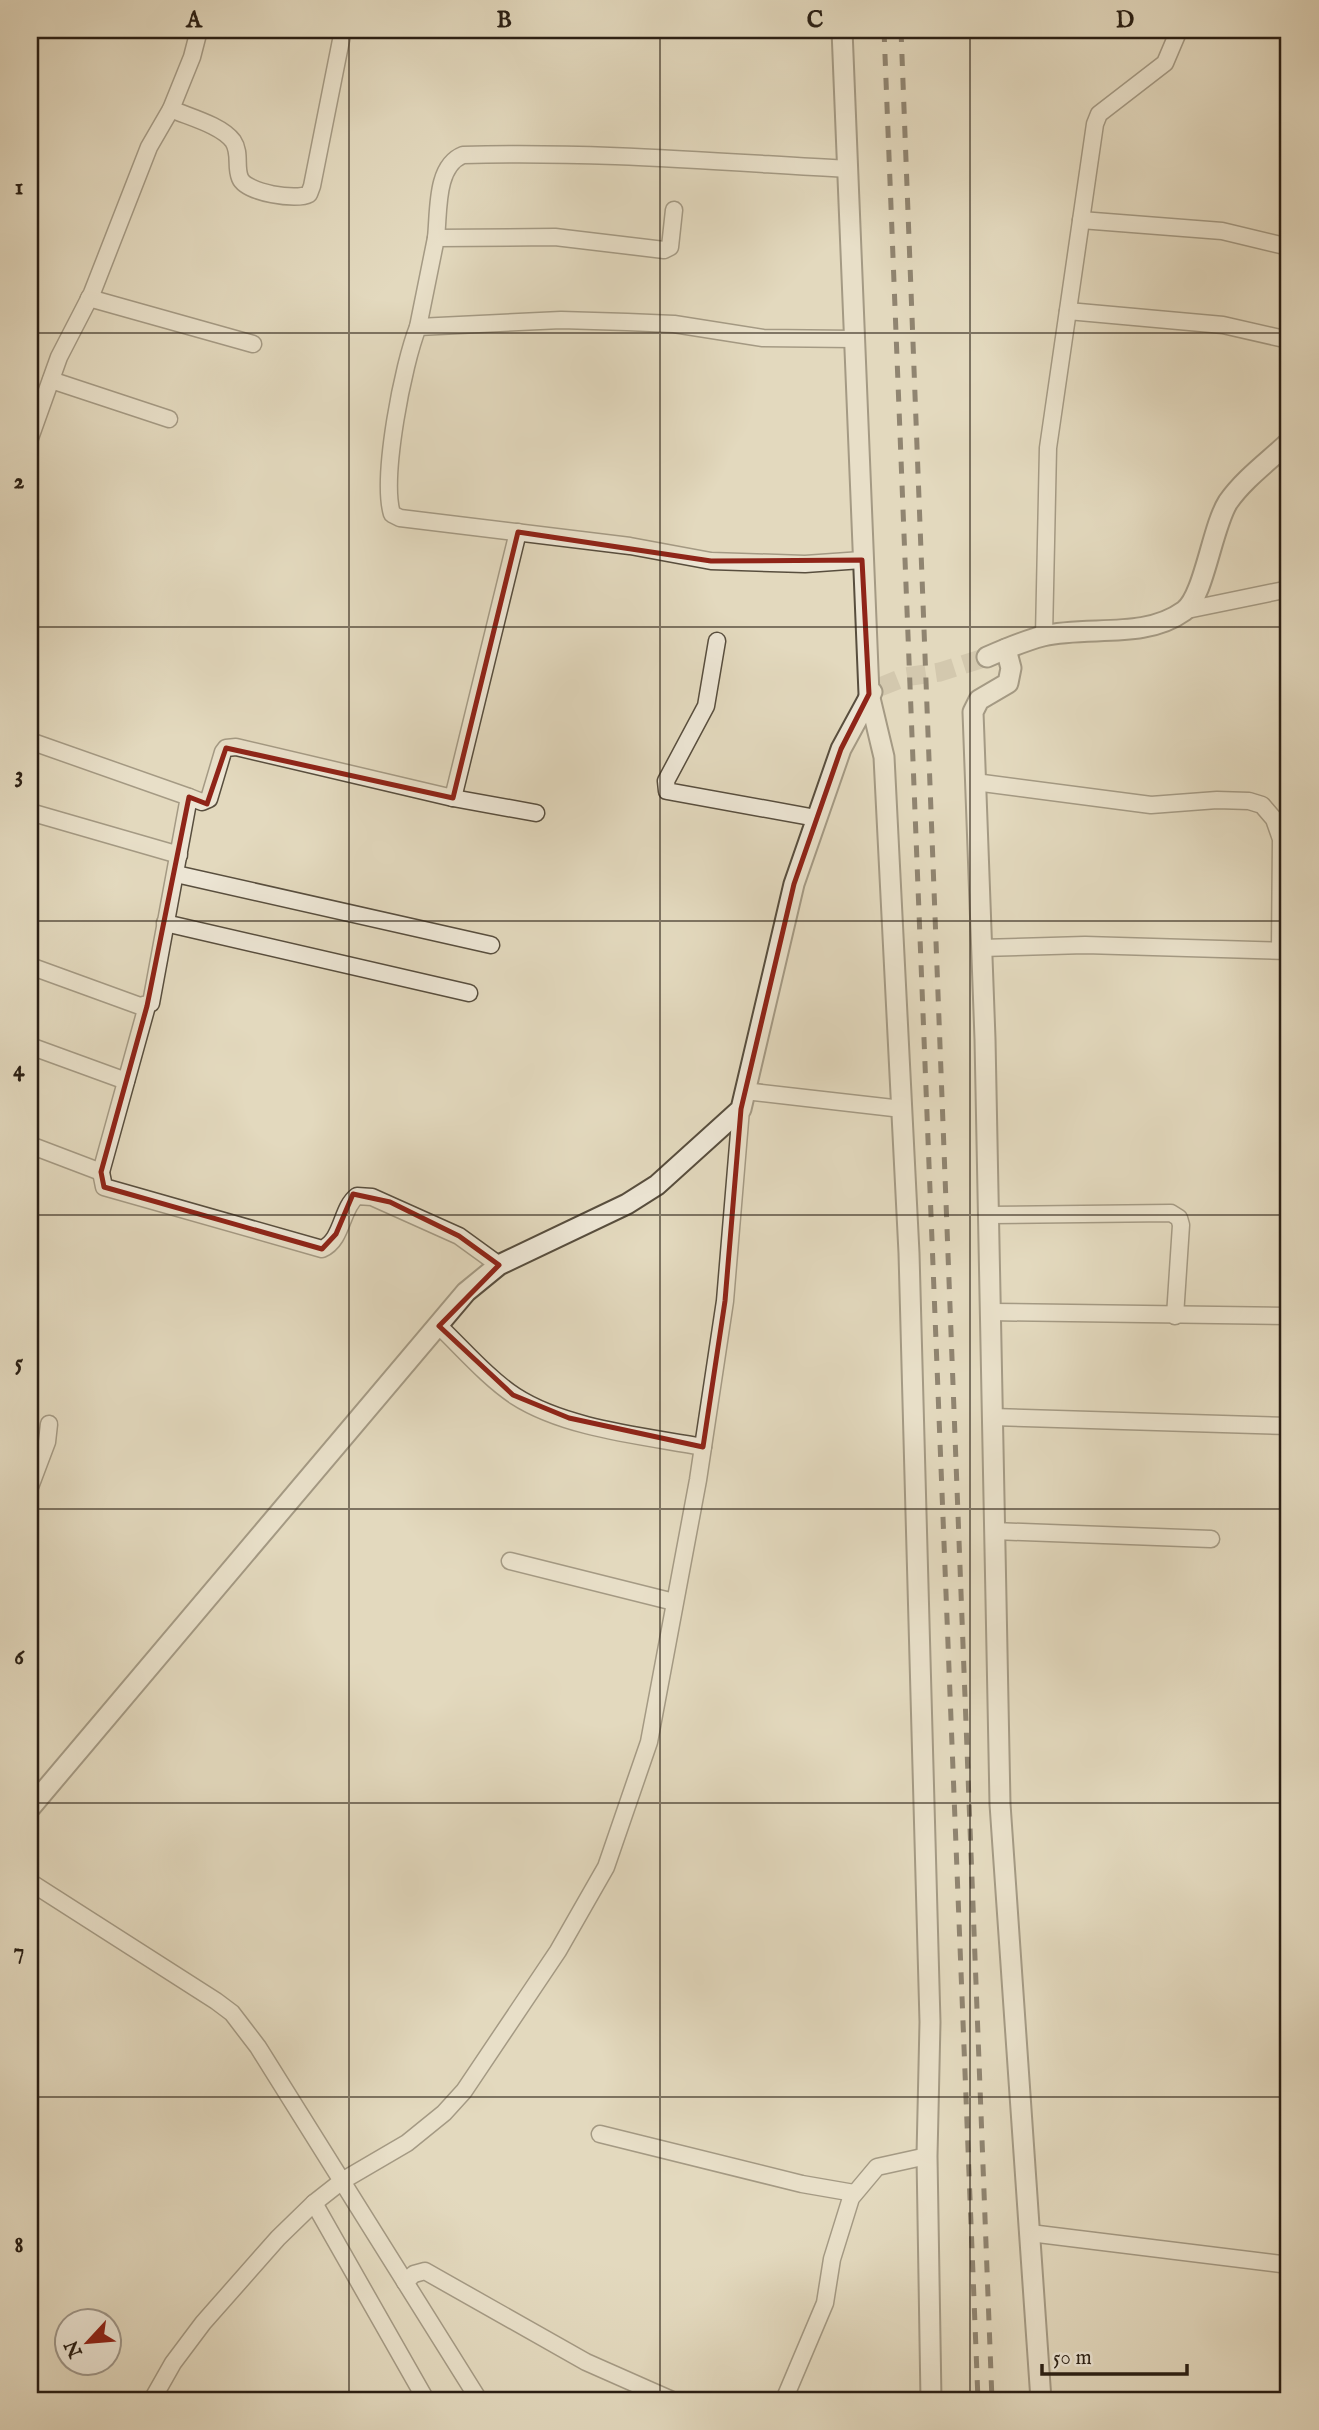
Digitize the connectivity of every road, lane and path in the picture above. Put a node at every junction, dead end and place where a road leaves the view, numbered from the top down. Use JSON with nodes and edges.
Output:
{"nodes":[{"id":1,"x":199,"y":30,"type":"edge"},
{"id":2,"x":343,"y":30,"type":"edge"},
{"id":3,"x":842,"y":30,"type":"edge"},
{"id":4,"x":1179,"y":30,"type":"edge"},
{"id":5,"x":171,"y":109,"type":"junction"},
{"id":6,"x":847,"y":169,"type":"junction"},
{"id":7,"x":674,"y":211,"type":"dead end"},
{"id":8,"x":1081,"y":220,"type":"junction"},
{"id":9,"x":436,"y":238,"type":"junction"},
{"id":10,"x":1289,"y":247,"type":"edge"},
{"id":11,"x":89,"y":298,"type":"junction"},
{"id":12,"x":1068,"y":310,"type":"junction"},
{"id":13,"x":418,"y":327,"type":"junction"},
{"id":14,"x":854,"y":339,"type":"junction"},
{"id":15,"x":1289,"y":340,"type":"edge"},
{"id":16,"x":253,"y":344,"type":"dead end"},
{"id":17,"x":51,"y":380,"type":"junction"},
{"id":18,"x":169,"y":419,"type":"dead end"},
{"id":19,"x":30,"y":438,"type":"edge"},
{"id":20,"x":1289,"y":442,"type":"edge"},
{"id":21,"x":518,"y":532,"type":"junction"},
{"id":22,"x":862,"y":559,"type":"junction"},
{"id":23,"x":1289,"y":589,"type":"edge"},
{"id":24,"x":1186,"y":610,"type":"junction"},
{"id":25,"x":1044,"y":636,"type":"junction"},
{"id":26,"x":717,"y":641,"type":"dead end"},
{"id":27,"x":1006,"y":649,"type":"junction"},
{"id":28,"x":987,"y":657,"type":"tunnel mouth"},
{"id":29,"x":875,"y":691,"type":"junction"},
{"id":30,"x":30,"y":741,"type":"edge"},
{"id":31,"x":975,"y":782,"type":"junction"},
{"id":32,"x":189,"y":797,"type":"junction"},
{"id":33,"x":453,"y":798,"type":"junction"},
{"id":34,"x":30,"y":812,"type":"edge"},
{"id":35,"x":536,"y":813,"type":"dead end"},
{"id":36,"x":816,"y":818,"type":"junction"},
{"id":37,"x":179,"y":855,"type":"junction"},
{"id":38,"x":176,"y":874,"type":"junction"},
{"id":39,"x":164,"y":923,"type":"junction"},
{"id":40,"x":491,"y":945,"type":"dead end"},
{"id":41,"x":981,"y":948,"type":"junction"},
{"id":42,"x":1284,"y":950,"type":"edge"},
{"id":43,"x":30,"y":966,"type":"edge"},
{"id":44,"x":469,"y":993,"type":"dead end"},
{"id":45,"x":147,"y":1006,"type":"junction"},
{"id":46,"x":30,"y":1046,"type":"edge"},
{"id":47,"x":126,"y":1081,"type":"junction"},
{"id":48,"x":743,"y":1100,"type":"junction"},
{"id":49,"x":902,"y":1109,"type":"junction"},
{"id":50,"x":30,"y":1145,"type":"edge"},
{"id":51,"x":101,"y":1172,"type":"junction"},
{"id":52,"x":988,"y":1214,"type":"junction"},
{"id":53,"x":499,"y":1265,"type":"junction"},
{"id":54,"x":990,"y":1312,"type":"junction"},
{"id":55,"x":1175,"y":1315,"type":"junction"},
{"id":56,"x":1289,"y":1316,"type":"edge"},
{"id":57,"x":439,"y":1326,"type":"junction"},
{"id":58,"x":992,"y":1417,"type":"junction"},
{"id":59,"x":49,"y":1424,"type":"dead end"},
{"id":60,"x":1289,"y":1426,"type":"edge"},
{"id":61,"x":703,"y":1447,"type":"junction"},
{"id":62,"x":30,"y":1487,"type":"edge"},
{"id":63,"x":994,"y":1531,"type":"junction"},
{"id":64,"x":1211,"y":1539,"type":"dead end"},
{"id":65,"x":510,"y":1561,"type":"dead end"},
{"id":66,"x":674,"y":1602,"type":"junction"},
{"id":67,"x":30,"y":1808,"type":"edge"},
{"id":68,"x":30,"y":1882,"type":"edge"},
{"id":69,"x":600,"y":2134,"type":"dead end"},
{"id":70,"x":927,"y":2155,"type":"junction"},
{"id":71,"x":342,"y":2181,"type":"junction"},
{"id":72,"x":854,"y":2193,"type":"junction"},
{"id":73,"x":314,"y":2203,"type":"junction"},
{"id":74,"x":1030,"y":2233,"type":"junction"},
{"id":75,"x":1289,"y":2265,"type":"edge"},
{"id":76,"x":405,"y":2282,"type":"junction"},
{"id":77,"x":152,"y":2400,"type":"edge"},
{"id":78,"x":426,"y":2400,"type":"edge"},
{"id":79,"x":479,"y":2400,"type":"edge"},
{"id":80,"x":672,"y":2400,"type":"edge"},
{"id":81,"x":783,"y":2400,"type":"edge"},
{"id":82,"x":931,"y":2400,"type":"edge"},
{"id":83,"x":1041,"y":2400,"type":"edge"}],
"edges":[{"from":1,"to":5,"type":"street"},
{"from":2,"to":5,"type":"street"},
{"from":3,"to":6,"type":"street"},
{"from":4,"to":8,"type":"street"},
{"from":5,"to":11,"type":"street"},
{"from":6,"to":9,"type":"street"},
{"from":6,"to":14,"type":"street"},
{"from":7,"to":9,"type":"street"},
{"from":8,"to":10,"type":"street"},
{"from":8,"to":12,"type":"street"},
{"from":9,"to":13,"type":"street"},
{"from":11,"to":16,"type":"street"},
{"from":11,"to":17,"type":"street"},
{"from":12,"to":15,"type":"street"},
{"from":12,"to":25,"type":"street"},
{"from":13,"to":14,"type":"street"},
{"from":13,"to":21,"type":"street"},
{"from":14,"to":22,"type":"street"},
{"from":17,"to":18,"type":"street"},
{"from":17,"to":19,"type":"street"},
{"from":20,"to":24,"type":"street"},
{"from":21,"to":22,"type":"street"},
{"from":21,"to":33,"type":"street"},
{"from":22,"to":29,"type":"street"},
{"from":23,"to":24,"type":"street"},
{"from":24,"to":25,"type":"street"},
{"from":25,"to":27,"type":"street"},
{"from":26,"to":36,"type":"street"},
{"from":27,"to":28,"type":"street"},
{"from":27,"to":31,"type":"street"},
{"from":29,"to":36,"type":"street"},
{"from":29,"to":49,"type":"street"},
{"from":30,"to":32,"type":"street"},
{"from":31,"to":41,"type":"street"},
{"from":31,"to":42,"type":"street"},
{"from":32,"to":33,"type":"street"},
{"from":32,"to":37,"type":"street"},
{"from":33,"to":35,"type":"street"},
{"from":34,"to":37,"type":"street"},
{"from":36,"to":48,"type":"street"},
{"from":37,"to":38,"type":"street"},
{"from":38,"to":39,"type":"street"},
{"from":38,"to":40,"type":"street"},
{"from":39,"to":44,"type":"street"},
{"from":39,"to":45,"type":"street"},
{"from":41,"to":42,"type":"street"},
{"from":41,"to":52,"type":"street"},
{"from":43,"to":45,"type":"street"},
{"from":45,"to":47,"type":"street"},
{"from":46,"to":47,"type":"street"},
{"from":47,"to":51,"type":"street"},
{"from":48,"to":49,"type":"street"},
{"from":48,"to":53,"type":"street"},
{"from":48,"to":61,"type":"street"},
{"from":49,"to":70,"type":"street"},
{"from":50,"to":51,"type":"street"},
{"from":51,"to":53,"type":"street"},
{"from":52,"to":54,"type":"street"},
{"from":52,"to":55,"type":"street"},
{"from":53,"to":57,"type":"street"},
{"from":54,"to":55,"type":"street"},
{"from":54,"to":58,"type":"street"},
{"from":55,"to":56,"type":"street"},
{"from":57,"to":61,"type":"street"},
{"from":57,"to":67,"type":"street"},
{"from":58,"to":60,"type":"street"},
{"from":58,"to":63,"type":"street"},
{"from":59,"to":62,"type":"street"},
{"from":61,"to":66,"type":"street"},
{"from":63,"to":64,"type":"street"},
{"from":63,"to":74,"type":"street"},
{"from":65,"to":66,"type":"street"},
{"from":66,"to":71,"type":"street"},
{"from":68,"to":71,"type":"street"},
{"from":69,"to":72,"type":"street"},
{"from":70,"to":72,"type":"street"},
{"from":70,"to":82,"type":"street"},
{"from":71,"to":73,"type":"street"},
{"from":71,"to":76,"type":"street"},
{"from":72,"to":81,"type":"street"},
{"from":73,"to":77,"type":"street"},
{"from":73,"to":78,"type":"street"},
{"from":74,"to":75,"type":"street"},
{"from":74,"to":83,"type":"street"},
{"from":76,"to":79,"type":"street"},
{"from":76,"to":80,"type":"street"}]}
